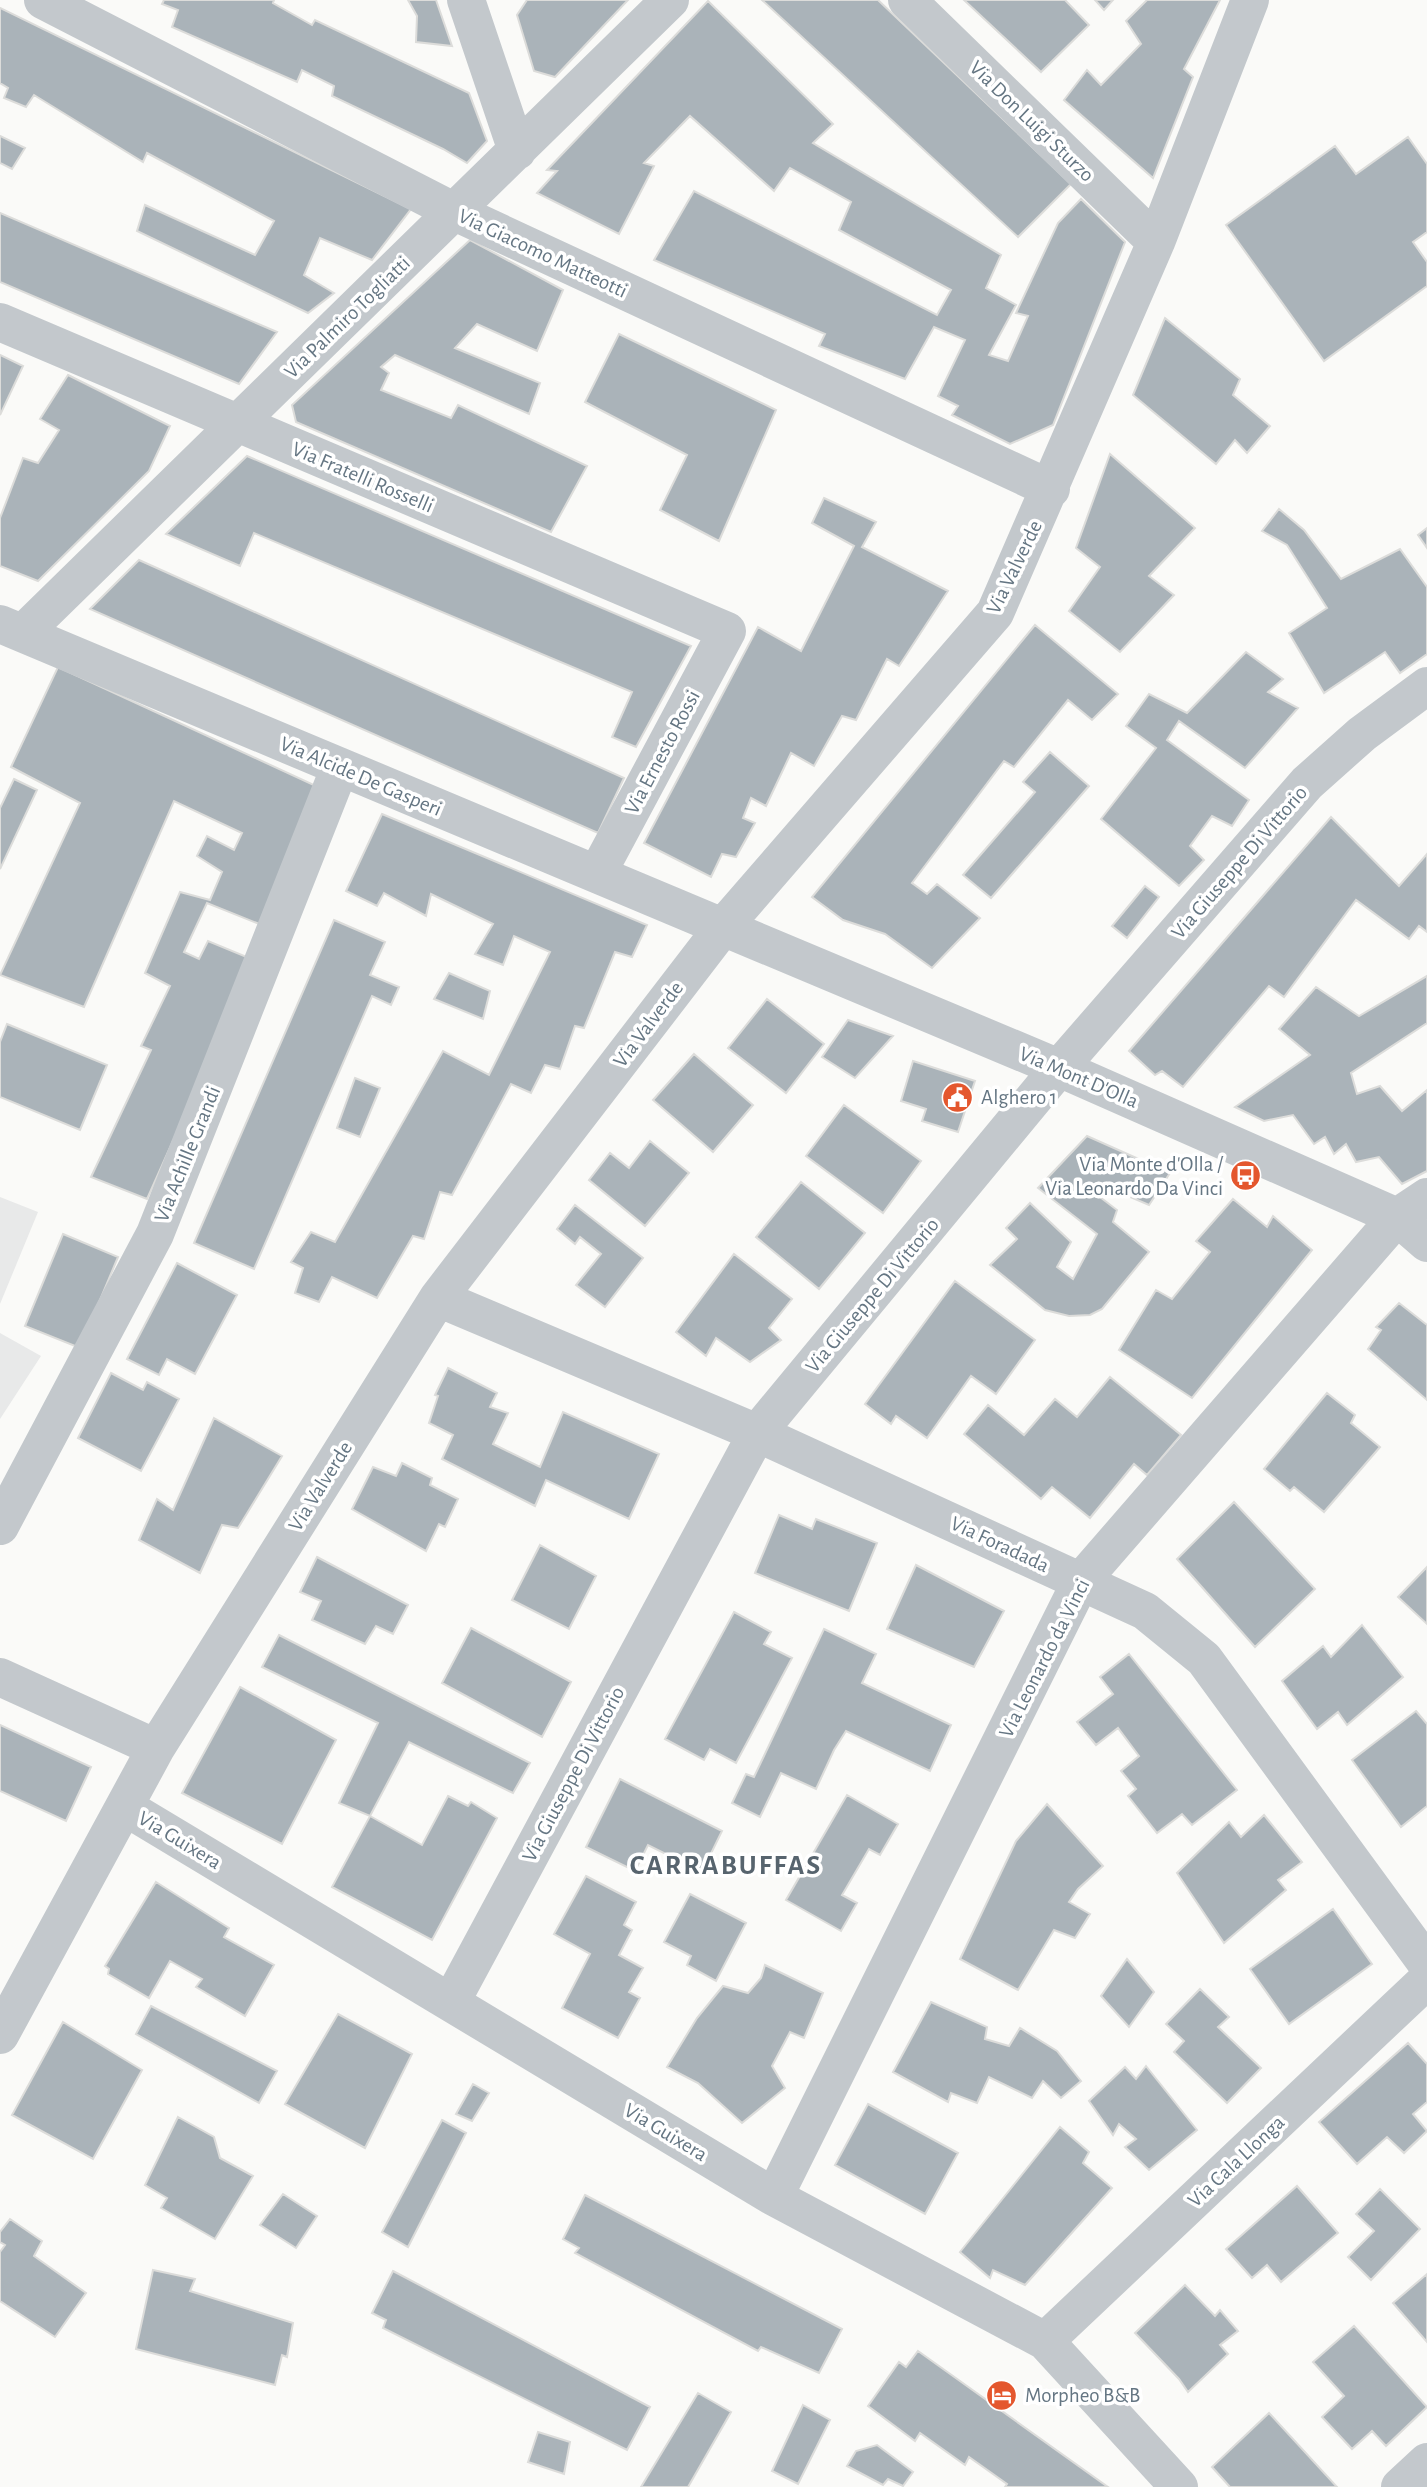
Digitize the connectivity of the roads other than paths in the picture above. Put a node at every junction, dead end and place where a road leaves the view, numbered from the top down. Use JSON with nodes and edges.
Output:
{"nodes":[{"id":1,"x":43,"y":0,"type":"edge"},
{"id":2,"x":466,"y":0,"type":"edge"},
{"id":3,"x":670,"y":0,"type":"edge"},
{"id":4,"x":907,"y":0,"type":"edge"},
{"id":5,"x":1250,"y":0,"type":"edge"},
{"id":6,"x":517,"y":151,"type":"junction"},
{"id":7,"x":456,"y":212,"type":"junction"},
{"id":8,"x":1156,"y":242,"type":"junction"},
{"id":9,"x":0,"y":322,"type":"edge"},
{"id":10,"x":237,"y":424,"type":"junction"},
{"id":11,"x":1051,"y":489,"type":"junction"},
{"id":12,"x":11,"y":628,"type":"edge"},
{"id":13,"x":727,"y":631,"type":"joint"},
{"id":14,"x":1427,"y":686,"type":"edge"},
{"id":15,"x":340,"y":767,"type":"junction"},
{"id":16,"x":597,"y":874,"type":"junction"},
{"id":17,"x":723,"y":927,"type":"junction"},
{"id":18,"x":1059,"y":1068,"type":"junction"},
{"id":19,"x":1412,"y":1207,"type":"edge"},
{"id":20,"x":1427,"y":1243,"type":"edge"},
{"id":21,"x":438,"y":1298,"type":"junction"},
{"id":22,"x":758,"y":1433,"type":"junction"},
{"id":23,"x":0,"y":1526,"type":"edge"},
{"id":24,"x":1081,"y":1581,"type":"junction"},
{"id":25,"x":0,"y":1677,"type":"edge"},
{"id":26,"x":156,"y":1748,"type":"junction"},
{"id":27,"x":125,"y":1807,"type":"junction"},
{"id":28,"x":1427,"y":1964,"type":"edge"},
{"id":29,"x":1427,"y":1980,"type":"edge"},
{"id":30,"x":451,"y":2002,"type":"junction"},
{"id":31,"x":0,"y":2035,"type":"edge"},
{"id":32,"x":774,"y":2197,"type":"junction"},
{"id":33,"x":1045,"y":2341,"type":"junction"},
{"id":34,"x":1427,"y":2462,"type":"edge"},
{"id":35,"x":1179,"y":2487,"type":"edge"},
{"id":36,"x":1400,"y":2487,"type":"edge"}],
"edges":[{"from":1,"to":7,"type":"street","name":"Via Giacomo Matteotti"},
{"from":2,"to":6,"type":"street"},
{"from":3,"to":6,"type":"street","name":"Via Palmiro Togliatti"},
{"from":4,"to":8,"type":"street","name":"Via Don Luigi Sturzo"},
{"from":5,"to":8,"type":"street","name":"Via Valverde"},
{"from":6,"to":7,"type":"street","name":"Via Palmiro Togliatti"},
{"from":7,"to":10,"type":"street","name":"Via Palmiro Togliatti"},
{"from":7,"to":11,"type":"street","name":"Via Giacomo Matteotti"},
{"from":8,"to":11,"type":"street","name":"Via Valverde"},
{"from":9,"to":10,"type":"street","name":"Via Fratelli Rosselli"},
{"from":10,"to":12,"type":"street","name":"Via Palmiro Togliatti"},
{"from":10,"to":13,"type":"street","name":"Via Fratelli Rosselli"},
{"from":11,"to":17,"type":"street","name":"Via Valverde"},
{"from":12,"to":15,"type":"street","name":"Via Alcide De Gasperi"},
{"from":13,"to":16,"type":"street","name":"Via Ernesto Rossi"},
{"from":14,"to":18,"type":"street","name":"Via Giuseppe Di Vittorio"},
{"from":15,"to":16,"type":"street","name":"Via Alcide De Gasperi"},
{"from":15,"to":23,"type":"street","name":"Via Achille Grandi"},
{"from":16,"to":17,"type":"street","name":"Via Alcide De Gasperi"},
{"from":17,"to":18,"type":"street","name":"Via Mont D'Olla"},
{"from":17,"to":21,"type":"street","name":"Via Valverde"},
{"from":18,"to":19,"type":"street","name":"Via Mont D'Olla"},
{"from":18,"to":22,"type":"street","name":"Via Giuseppe Di Vittorio"},
{"from":19,"to":20,"type":"street","name":"Via Mont D'Olla"},
{"from":19,"to":24,"type":"street","name":"Via Leonardo da Vinci"},
{"from":21,"to":22,"type":"street","name":"Via Foradada"},
{"from":21,"to":26,"type":"street","name":"Via Valverde"},
{"from":22,"to":24,"type":"street","name":"Via Foradada"},
{"from":22,"to":30,"type":"street","name":"Via Giuseppe Di Vittorio"},
{"from":24,"to":28,"type":"street","name":"Via Foradada"},
{"from":24,"to":32,"type":"street","name":"Via Leonardo da Vinci"},
{"from":25,"to":26,"type":"street"},
{"from":26,"to":27,"type":"street","name":"Via Valverde"},
{"from":27,"to":30,"type":"street","name":"Via Guixera"},
{"from":27,"to":31,"type":"street","name":"Via Valverde"},
{"from":29,"to":33,"type":"street","name":"Via Cala Llonga"},
{"from":30,"to":32,"type":"street","name":"Via Guixera"},
{"from":32,"to":33,"type":"street","name":"Via Guixera"},
{"from":33,"to":35,"type":"street","name":"Via Guixera"},
{"from":34,"to":36,"type":"street"}]}
